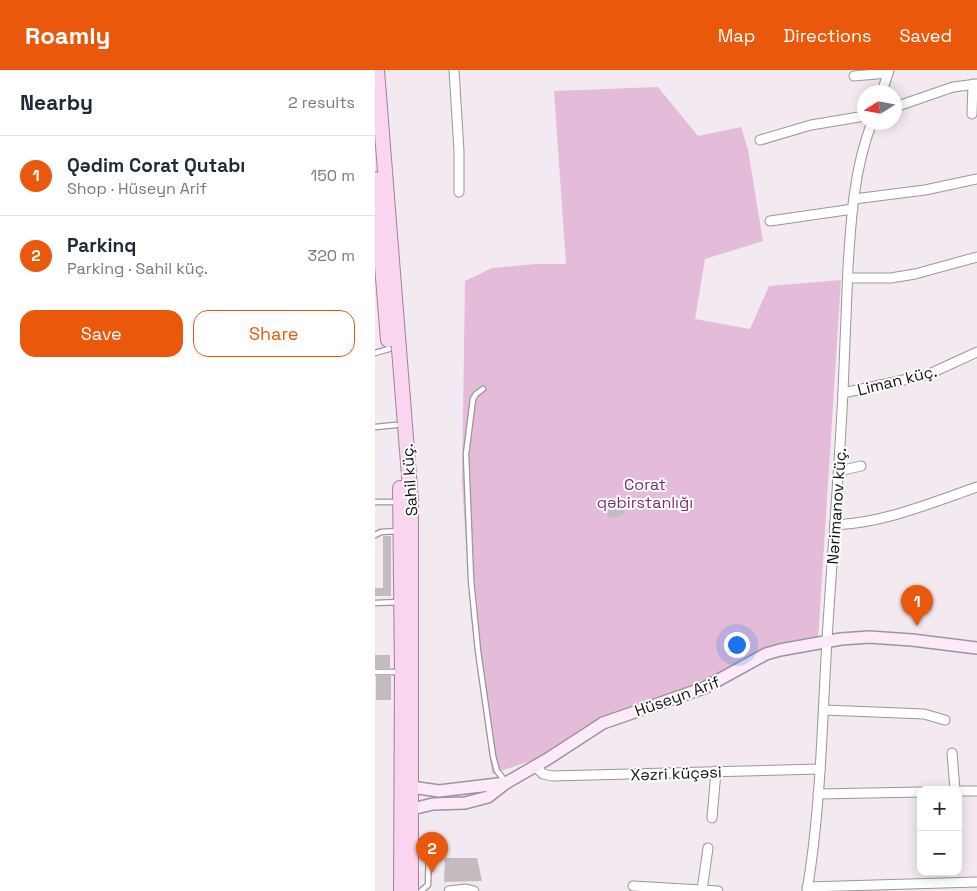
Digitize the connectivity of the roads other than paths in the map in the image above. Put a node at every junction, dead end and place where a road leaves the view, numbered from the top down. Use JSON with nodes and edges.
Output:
{"nodes":[{"id":1,"x":377,"y":70,"type":"edge"},
{"id":2,"x":455,"y":70,"type":"edge"},
{"id":3,"x":888,"y":71,"type":"edge"},
{"id":4,"x":854,"y":76,"type":"dead end"},
{"id":5,"x":975,"y":84,"type":"edge"},
{"id":6,"x":884,"y":85,"type":"edge"},
{"id":7,"x":902,"y":105,"type":"edge"},
{"id":8,"x":973,"y":114,"type":"dead end"},
{"id":9,"x":857,"y":117,"type":"edge"},
{"id":10,"x":869,"y":130,"type":"edge"},
{"id":11,"x":760,"y":140,"type":"dead end"},
{"id":12,"x":375,"y":179,"type":"edge"},
{"id":13,"x":977,"y":179,"type":"edge"},
{"id":14,"x":459,"y":192,"type":"dead end"},
{"id":15,"x":854,"y":199,"type":"junction"},
{"id":16,"x":853,"y":209,"type":"junction"},
{"id":17,"x":770,"y":221,"type":"dead end"},
{"id":18,"x":377,"y":233,"type":"edge"},
{"id":19,"x":977,"y":257,"type":"edge"},
{"id":20,"x":848,"y":278,"type":"junction"},
{"id":21,"x":380,"y":300,"type":"edge"},
{"id":22,"x":389,"y":350,"type":"junction"},
{"id":23,"x":375,"y":352,"type":"edge"},
{"id":24,"x":977,"y":352,"type":"edge"},
{"id":25,"x":483,"y":389,"type":"dead end"},
{"id":26,"x":843,"y":393,"type":"junction"},
{"id":27,"x":396,"y":425,"type":"junction"},
{"id":28,"x":375,"y":427,"type":"edge"},
{"id":29,"x":861,"y":466,"type":"dead end"},
{"id":30,"x":839,"y":472,"type":"junction"},
{"id":31,"x":977,"y":487,"type":"edge"},
{"id":32,"x":375,"y":502,"type":"edge"},
{"id":33,"x":401,"y":502,"type":"junction"},
{"id":34,"x":835,"y":525,"type":"junction"},
{"id":35,"x":401,"y":530,"type":"junction"},
{"id":36,"x":375,"y":535,"type":"edge"},
{"id":37,"x":402,"y":602,"type":"junction"},
{"id":38,"x":375,"y":603,"type":"edge"},
{"id":39,"x":827,"y":641,"type":"junction"},
{"id":40,"x":977,"y":648,"type":"edge"},
{"id":41,"x":375,"y":672,"type":"edge"},
{"id":42,"x":402,"y":672,"type":"junction"},
{"id":43,"x":824,"y":710,"type":"junction"},
{"id":44,"x":945,"y":720,"type":"dead end"},
{"id":45,"x":952,"y":753,"type":"dead end"},
{"id":46,"x":535,"y":766,"type":"junction"},
{"id":47,"x":820,"y":769,"type":"junction"},
{"id":48,"x":716,"y":771,"type":"junction"},
{"id":49,"x":506,"y":783,"type":"junction"},
{"id":50,"x":407,"y":786,"type":"junction"},
{"id":51,"x":956,"y":786,"type":"edge"},
{"id":52,"x":962,"y":791,"type":"edge"},
{"id":53,"x":977,"y":791,"type":"edge"},
{"id":54,"x":917,"y":792,"type":"edge"},
{"id":55,"x":818,"y":794,"type":"junction"},
{"id":56,"x":406,"y":809,"type":"junction"},
{"id":57,"x":712,"y":818,"type":"dead end"},
{"id":58,"x":429,"y":848,"type":"dead end"},
{"id":59,"x":708,"y":848,"type":"dead end"},
{"id":60,"x":977,"y":882,"type":"edge"},
{"id":61,"x":633,"y":886,"type":"dead end"},
{"id":62,"x":807,"y":889,"type":"edge"},
{"id":63,"x":702,"y":890,"type":"edge"},
{"id":64,"x":401,"y":891,"type":"edge"},
{"id":65,"x":411,"y":891,"type":"edge"},
{"id":66,"x":421,"y":891,"type":"edge"},
{"id":67,"x":449,"y":891,"type":"edge"},
{"id":68,"x":474,"y":891,"type":"edge"},
{"id":69,"x":718,"y":891,"type":"edge"}],
"edges":[{"from":1,"to":50,"type":"main road","name":"Sahil küç."},
{"from":2,"to":14,"type":"street"},
{"from":3,"to":4,"type":"street"},
{"from":3,"to":6,"type":"street"},
{"from":5,"to":7,"type":"street"},
{"from":5,"to":8,"type":"street"},
{"from":9,"to":11,"type":"street"},
{"from":10,"to":15,"type":"street","name":"Nərimanov küç."},
{"from":12,"to":18,"type":"main road","name":"Sahil küç."},
{"from":13,"to":15,"type":"street"},
{"from":15,"to":16,"type":"street","name":"Nərimanov küç."},
{"from":16,"to":17,"type":"street"},
{"from":16,"to":20,"type":"street","name":"Nərimanov küç."},
{"from":18,"to":21,"type":"main road","name":"Sahil küç."},
{"from":19,"to":20,"type":"street"},
{"from":20,"to":26,"type":"street","name":"Nərimanov küç."},
{"from":21,"to":22,"type":"main road","name":"Sahil küç."},
{"from":22,"to":23,"type":"lane"},
{"from":22,"to":27,"type":"main road","name":"Sahil küç."},
{"from":24,"to":26,"type":"street","name":"Liman küç."},
{"from":25,"to":49,"type":"lane"},
{"from":26,"to":30,"type":"street","name":"Nərimanov küç."},
{"from":27,"to":28,"type":"lane"},
{"from":27,"to":33,"type":"main road","name":"Sahil küç."},
{"from":29,"to":30,"type":"street"},
{"from":30,"to":34,"type":"street","name":"Nərimanov küç."},
{"from":31,"to":34,"type":"street"},
{"from":32,"to":33,"type":"lane"},
{"from":33,"to":35,"type":"main road","name":"Sahil küç."},
{"from":34,"to":39,"type":"street","name":"Nərimanov küç."},
{"from":35,"to":36,"type":"lane"},
{"from":35,"to":37,"type":"main road","name":"Sahil küç."},
{"from":37,"to":38,"type":"lane"},
{"from":37,"to":42,"type":"main road","name":"Sahil küç."},
{"from":39,"to":40,"type":"street","name":"Hüseyn Arif"},
{"from":39,"to":43,"type":"street","name":"Nərimanov küç."},
{"from":39,"to":46,"type":"street","name":"Hüseyn Arif"},
{"from":41,"to":42,"type":"lane"},
{"from":42,"to":50,"type":"main road","name":"Sahil küç."},
{"from":43,"to":44,"type":"street"},
{"from":43,"to":47,"type":"street","name":"Nərimanov küç."},
{"from":45,"to":51,"type":"street"},
{"from":46,"to":48,"type":"street","name":"Xəzri küçəsi"},
{"from":46,"to":49,"type":"street","name":"Hüseyn Arif"},
{"from":47,"to":48,"type":"street","name":"Xəzri küçəsi"},
{"from":47,"to":55,"type":"street","name":"Nərimanov küç."},
{"from":48,"to":57,"type":"street"},
{"from":49,"to":50,"type":"street"},
{"from":49,"to":56,"type":"street","name":"Hüseyn Arif"},
{"from":50,"to":56,"type":"main road","name":"Sahil küç."},
{"from":52,"to":53,"type":"street"},
{"from":54,"to":55,"type":"street"},
{"from":55,"to":62,"type":"street","name":"Nərimanov küç."},
{"from":56,"to":64,"type":"main road","name":"Sahil küç."},
{"from":56,"to":65,"type":"main road","name":"Sahil küç."},
{"from":58,"to":66,"type":"lane"},
{"from":59,"to":63,"type":"street"},
{"from":60,"to":62,"type":"street"},
{"from":61,"to":63,"type":"street"},
{"from":63,"to":69,"type":"street"},
{"from":67,"to":68,"type":"street"}]}
